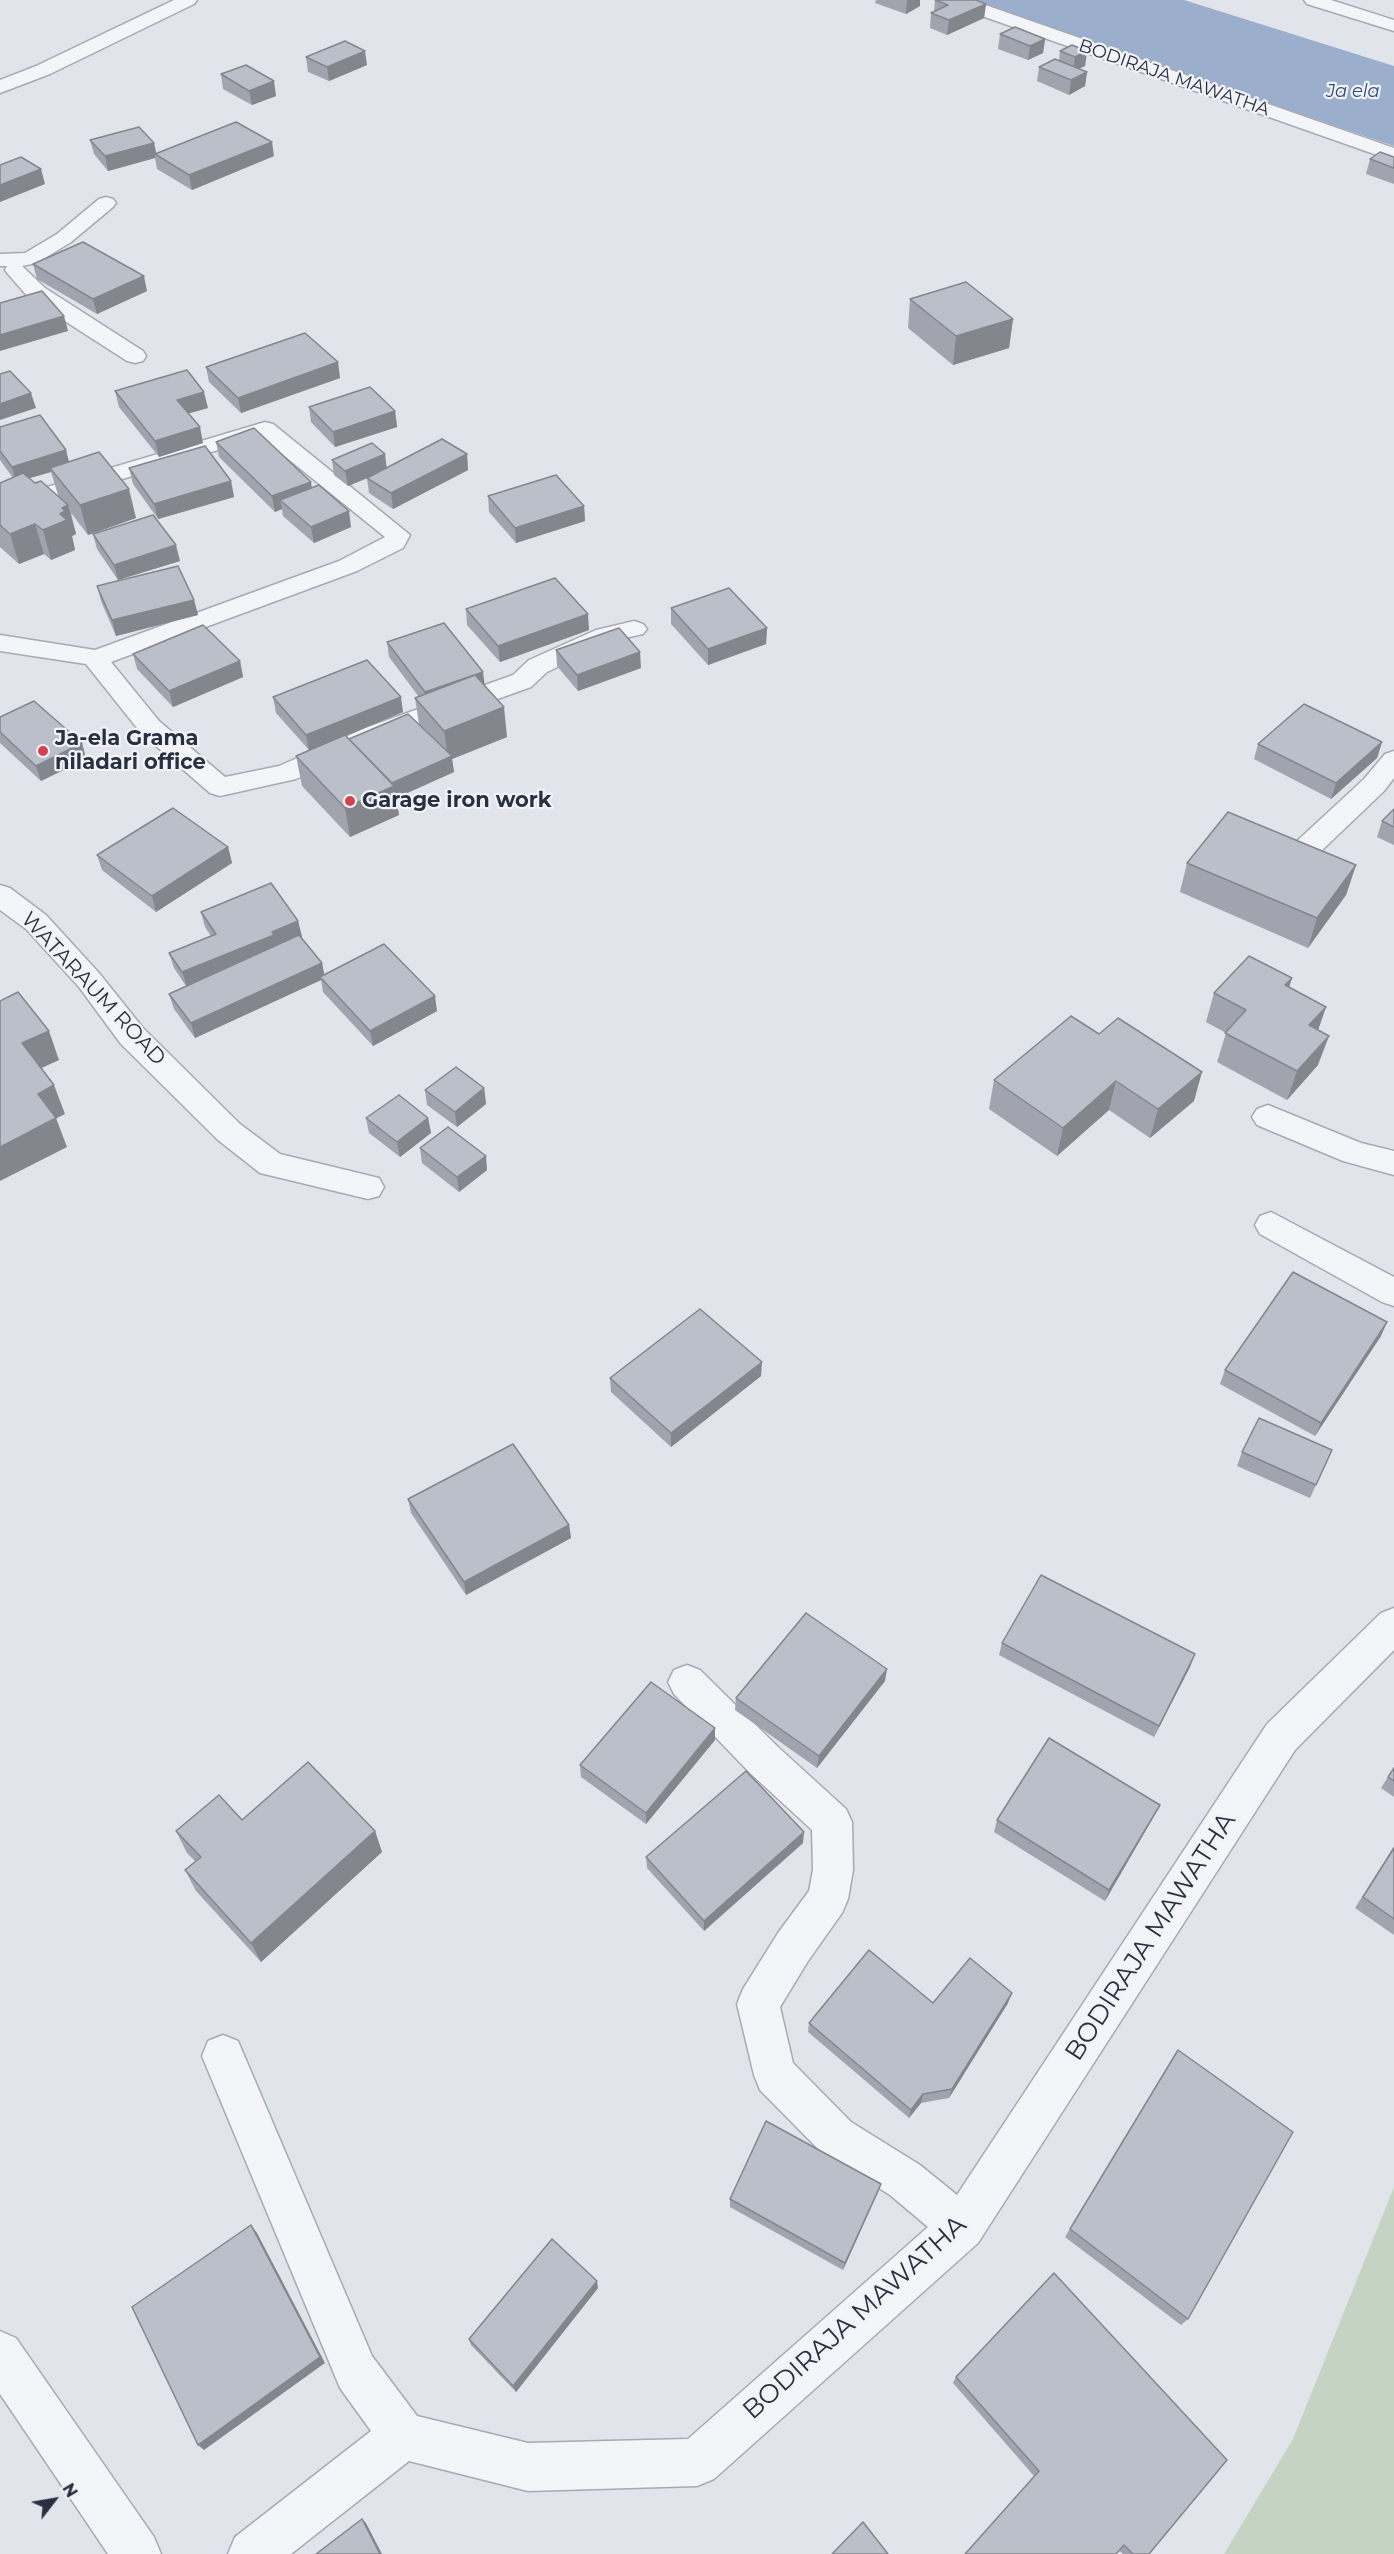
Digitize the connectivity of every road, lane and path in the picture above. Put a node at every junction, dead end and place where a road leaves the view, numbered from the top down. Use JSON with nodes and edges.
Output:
{"nodes":[{"id":1,"x":188,"y":0,"type":"edge"},
{"id":2,"x":954,"y":0,"type":"edge"},
{"id":3,"x":1313,"y":0,"type":"edge"},
{"id":4,"x":1394,"y":26,"type":"edge"},
{"id":5,"x":0,"y":87,"type":"edge"},
{"id":6,"x":1394,"y":155,"type":"edge"},
{"id":7,"x":106,"y":203,"type":"dead end"},
{"id":8,"x":4,"y":267,"type":"edge"},
{"id":9,"x":135,"y":356,"type":"dead end"},
{"id":10,"x":0,"y":509,"type":"edge"},
{"id":11,"x":634,"y":629,"type":"dead end"},
{"id":12,"x":0,"y":643,"type":"edge"},
{"id":13,"x":97,"y":658,"type":"junction"},
{"id":14,"x":1394,"y":760,"type":"edge"},
{"id":15,"x":1307,"y":848,"type":"edge"},
{"id":16,"x":0,"y":895,"type":"edge"},
{"id":17,"x":1268,"y":1117,"type":"dead end"},
{"id":18,"x":1394,"y":1163,"type":"edge"},
{"id":19,"x":368,"y":1187,"type":"dead end"},
{"id":20,"x":1271,"y":1225,"type":"dead end"},
{"id":21,"x":1394,"y":1293,"type":"edge"},
{"id":22,"x":1394,"y":1625,"type":"edge"},
{"id":23,"x":687,"y":1682,"type":"dead end"},
{"id":24,"x":223,"y":2056,"type":"dead end"},
{"id":25,"x":962,"y":2227,"type":"junction"},
{"id":26,"x":0,"y":2354,"type":"edge"},
{"id":27,"x":402,"y":2436,"type":"junction"},
{"id":28,"x":137,"y":2554,"type":"edge"},
{"id":29,"x":252,"y":2554,"type":"edge"}],
"edges":[{"from":1,"to":5,"type":"street"},
{"from":2,"to":6,"type":"street","name":"BODIRAJA MAWATHA"},
{"from":3,"to":4,"type":"street"},
{"from":7,"to":8,"type":"street"},
{"from":8,"to":9,"type":"street"},
{"from":10,"to":13,"type":"street"},
{"from":11,"to":13,"type":"street"},
{"from":12,"to":13,"type":"street"},
{"from":14,"to":15,"type":"street"},
{"from":16,"to":19,"type":"street","name":"WATARAUM ROAD"},
{"from":17,"to":18,"type":"street"},
{"from":20,"to":21,"type":"street"},
{"from":22,"to":25,"type":"street","name":"BODIRAJA MAWATHA"},
{"from":23,"to":25,"type":"street"},
{"from":24,"to":27,"type":"street"},
{"from":25,"to":27,"type":"street","name":"BODIRAJA MAWATHA"},
{"from":26,"to":28,"type":"street"},
{"from":27,"to":29,"type":"street"}]}
